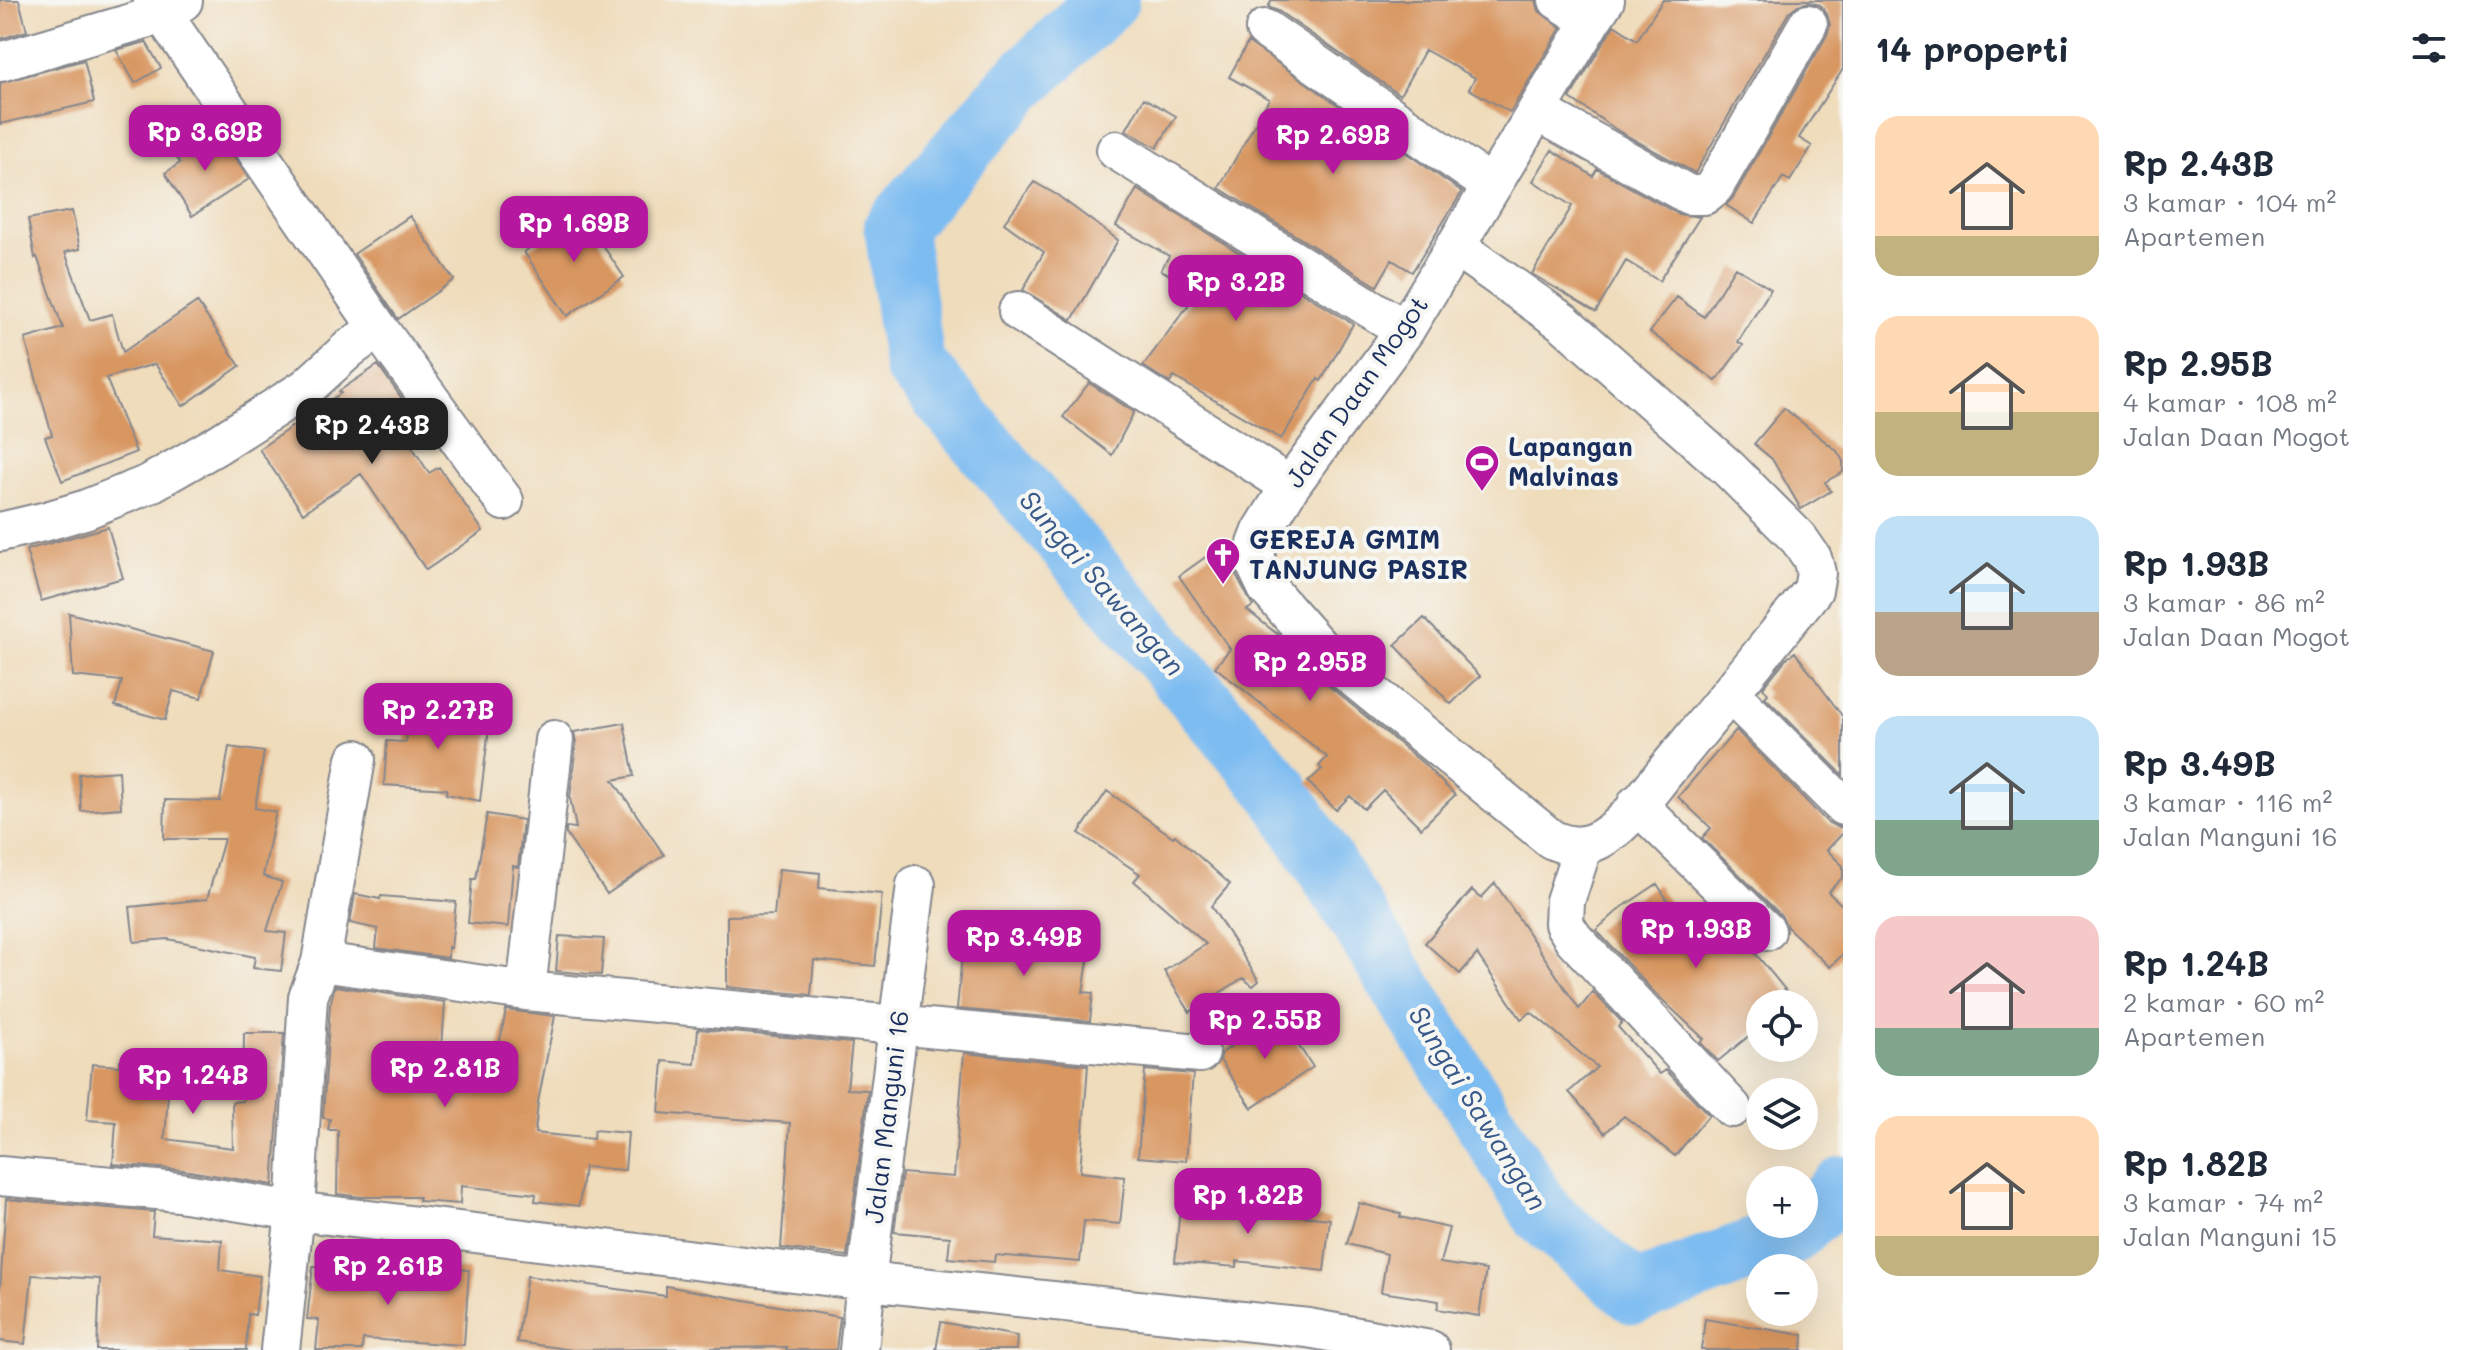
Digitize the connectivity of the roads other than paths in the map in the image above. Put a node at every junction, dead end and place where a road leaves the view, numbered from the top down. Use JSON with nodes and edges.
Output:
{"nodes":[{"id":1,"x":1558,"y":0,"type":"edge"},
{"id":2,"x":167,"y":5,"type":"edge"},
{"id":3,"x":1598,"y":10,"type":"edge"},
{"id":4,"x":1808,"y":24,"type":"dead end"},
{"id":5,"x":1265,"y":29,"type":"dead end"},
{"id":6,"x":0,"y":62,"type":"edge"},
{"id":7,"x":1537,"y":111,"type":"junction"},
{"id":8,"x":1116,"y":150,"type":"dead end"},
{"id":9,"x":1492,"y":186,"type":"junction"},
{"id":10,"x":1455,"y":246,"type":"junction"},
{"id":11,"x":1018,"y":311,"type":"dead end"},
{"id":12,"x":378,"y":328,"type":"junction"},
{"id":13,"x":1405,"y":330,"type":"junction"},
{"id":14,"x":1290,"y":486,"type":"junction"},
{"id":15,"x":504,"y":501,"type":"dead end"},
{"id":16,"x":0,"y":532,"type":"edge"},
{"id":17,"x":1730,"y":693,"type":"junction"},
{"id":18,"x":554,"y":740,"type":"dead end"},
{"id":19,"x":356,"y":759,"type":"dead end"},
{"id":20,"x":1637,"y":804,"type":"junction"},
{"id":21,"x":1843,"y":806,"type":"edge"},
{"id":22,"x":1567,"y":842,"type":"junction"},
{"id":23,"x":916,"y":885,"type":"dead end"},
{"id":24,"x":1766,"y":931,"type":"dead end"},
{"id":25,"x":321,"y":962,"type":"junction"},
{"id":26,"x":526,"y":991,"type":"junction"},
{"id":27,"x":899,"y":1026,"type":"junction"},
{"id":28,"x":1200,"y":1053,"type":"dead end"},
{"id":29,"x":1732,"y":1108,"type":"dead end"},
{"id":30,"x":0,"y":1176,"type":"edge"},
{"id":31,"x":295,"y":1211,"type":"junction"},
{"id":32,"x":866,"y":1281,"type":"junction"},
{"id":33,"x":280,"y":1350,"type":"edge"},
{"id":34,"x":859,"y":1350,"type":"edge"},
{"id":35,"x":1423,"y":1350,"type":"edge"}],
"edges":[{"from":1,"to":3,"type":"street"},
{"from":2,"to":6,"type":"street"},
{"from":2,"to":12,"type":"street"},
{"from":3,"to":7,"type":"street","name":"Jalan Daan Mogot"},
{"from":4,"to":7,"type":"street"},
{"from":5,"to":9,"type":"street"},
{"from":7,"to":9,"type":"street","name":"Jalan Daan Mogot"},
{"from":8,"to":13,"type":"street"},
{"from":9,"to":10,"type":"street","name":"Jalan Daan Mogot"},
{"from":10,"to":13,"type":"street","name":"Jalan Daan Mogot"},
{"from":10,"to":17,"type":"street"},
{"from":11,"to":14,"type":"street"},
{"from":12,"to":15,"type":"street"},
{"from":12,"to":16,"type":"street"},
{"from":13,"to":14,"type":"street","name":"Jalan Daan Mogot"},
{"from":14,"to":22,"type":"street","name":"Jalan Daan Mogot"},
{"from":17,"to":20,"type":"street"},
{"from":17,"to":21,"type":"street"},
{"from":18,"to":26,"type":"street"},
{"from":19,"to":25,"type":"street"},
{"from":20,"to":22,"type":"street"},
{"from":20,"to":24,"type":"street"},
{"from":22,"to":29,"type":"street"},
{"from":23,"to":27,"type":"street","name":"Jalan Manguni 16"},
{"from":25,"to":26,"type":"street"},
{"from":25,"to":31,"type":"street"},
{"from":26,"to":27,"type":"street"},
{"from":27,"to":28,"type":"street"},
{"from":27,"to":32,"type":"street","name":"Jalan Manguni 16"},
{"from":30,"to":31,"type":"street"},
{"from":31,"to":32,"type":"street"},
{"from":31,"to":33,"type":"street"},
{"from":32,"to":34,"type":"street","name":"Jalan Manguni 16"},
{"from":32,"to":35,"type":"street"}]}
